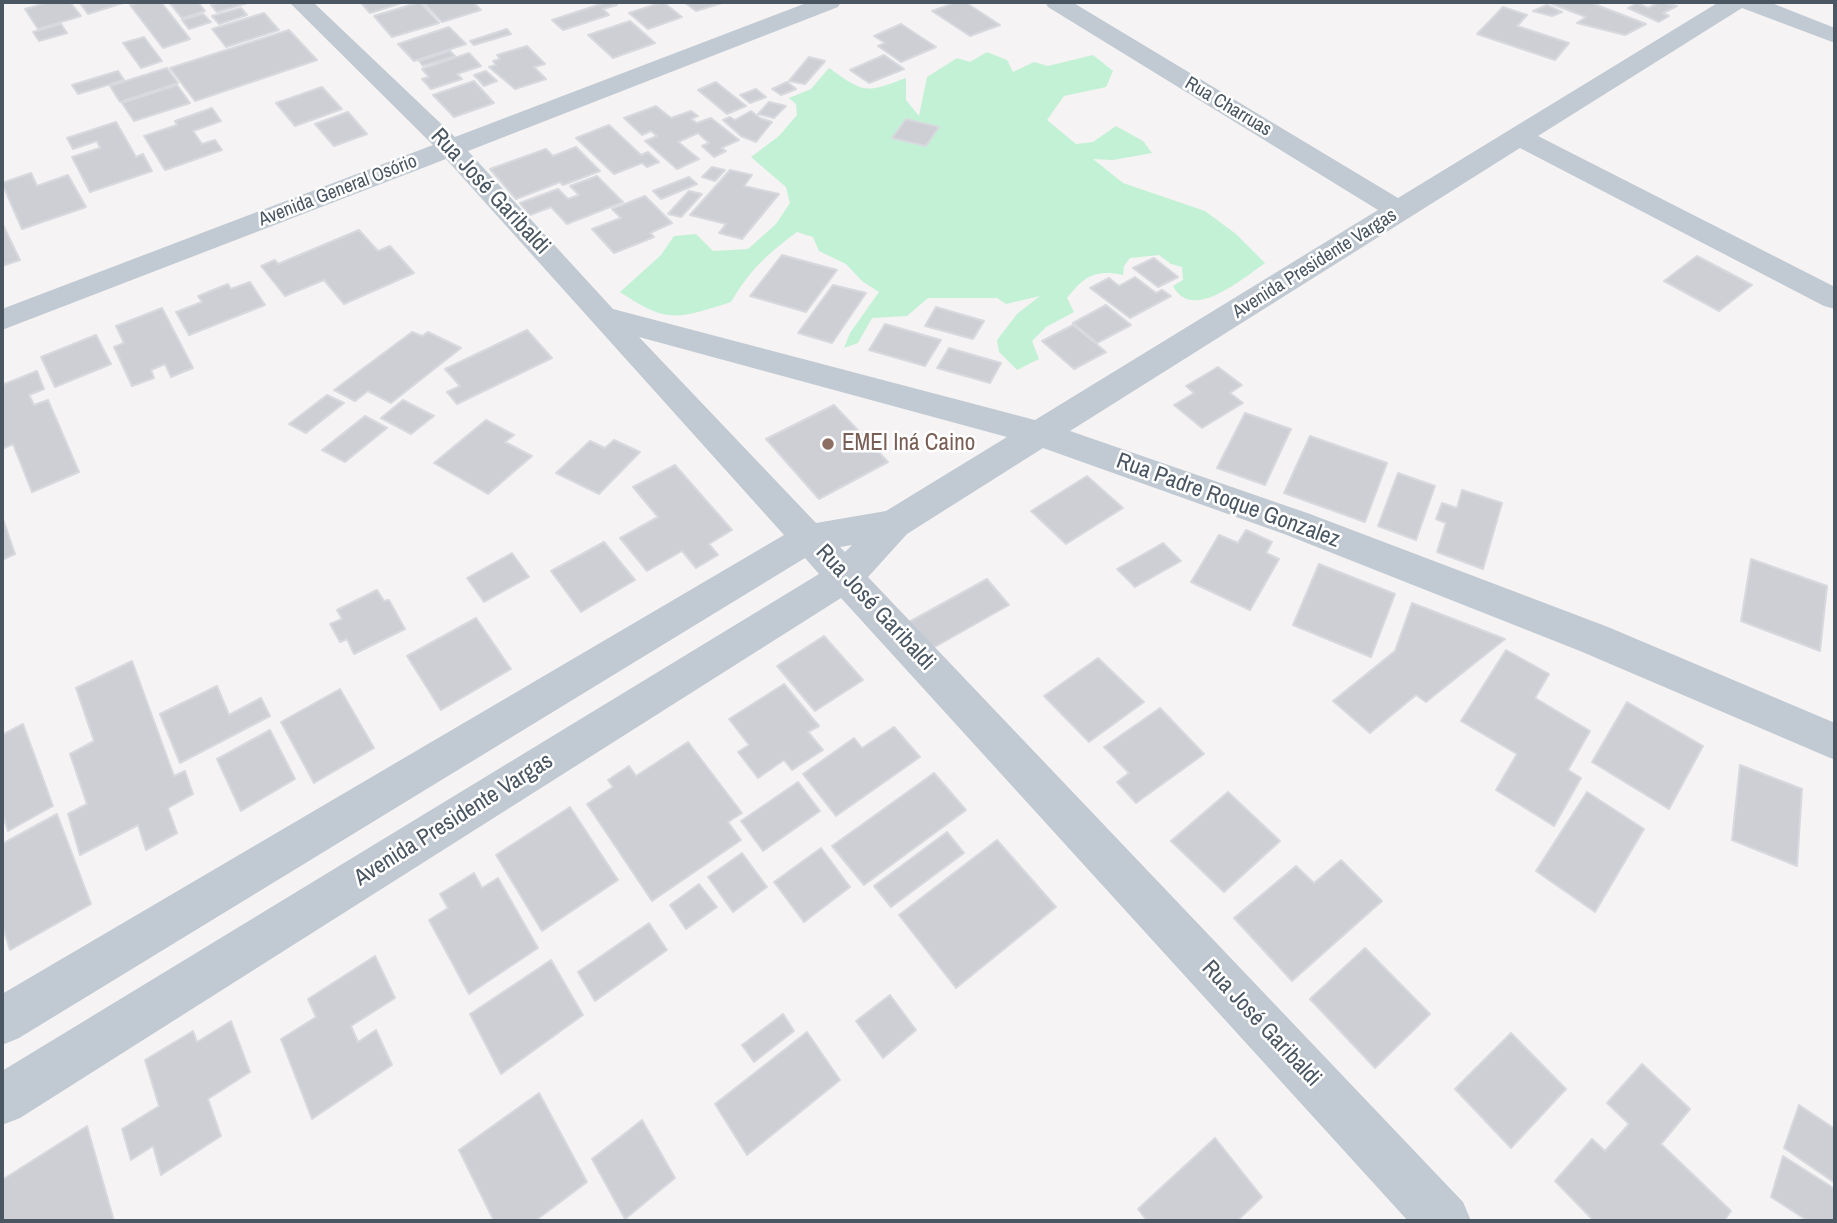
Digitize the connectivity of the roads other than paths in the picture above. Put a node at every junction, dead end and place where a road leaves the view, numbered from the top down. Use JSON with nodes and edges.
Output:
{"nodes":[{"id":1,"x":300,"y":2,"type":"edge"},
{"id":2,"x":830,"y":2,"type":"edge"},
{"id":3,"x":1056,"y":2,"type":"edge"},
{"id":4,"x":1735,"y":2,"type":"edge"},
{"id":5,"x":1749,"y":2,"type":"edge"},
{"id":6,"x":1835,"y":36,"type":"edge"},
{"id":7,"x":1519,"y":136,"type":"junction"},
{"id":8,"x":451,"y":148,"type":"junction"},
{"id":9,"x":1400,"y":212,"type":"junction"},
{"id":10,"x":1835,"y":299,"type":"edge"},
{"id":11,"x":602,"y":316,"type":"junction"},
{"id":12,"x":2,"y":320,"type":"edge"},
{"id":13,"x":1040,"y":434,"type":"junction"},
{"id":14,"x":894,"y":524,"type":"junction"},
{"id":15,"x":810,"y":538,"type":"junction"},
{"id":16,"x":846,"y":576,"type":"junction"},
{"id":17,"x":1835,"y":742,"type":"edge"},
{"id":18,"x":2,"y":1021,"type":"edge"},
{"id":19,"x":2,"y":1100,"type":"edge"},
{"id":20,"x":1444,"y":1221,"type":"edge"}],
"edges":[{"from":1,"to":8,"type":"street","name":"Rua José Garibaldi"},
{"from":2,"to":8,"type":"street","name":"Avenida General Osório"},
{"from":3,"to":9,"type":"street","name":"Rua Charruas"},
{"from":4,"to":7,"type":"street","name":"Avenida Presidente Vargas"},
{"from":5,"to":6,"type":"street"},
{"from":7,"to":9,"type":"street","name":"Avenida Presidente Vargas"},
{"from":7,"to":10,"type":"street"},
{"from":8,"to":11,"type":"street","name":"Rua José Garibaldi"},
{"from":8,"to":12,"type":"street","name":"Avenida General Osório"},
{"from":9,"to":13,"type":"street","name":"Avenida Presidente Vargas"},
{"from":11,"to":13,"type":"street","name":"Rua Padre Roque Gonzalez"},
{"from":11,"to":15,"type":"street","name":"Rua José Garibaldi"},
{"from":13,"to":14,"type":"street","name":"Avenida Presidente Vargas"},
{"from":13,"to":17,"type":"street","name":"Rua Padre Roque Gonzalez"},
{"from":14,"to":15,"type":"street","name":"Avenida Presidente Vargas"},
{"from":14,"to":16,"type":"street","name":"Avenida Presidente Vargas"},
{"from":15,"to":16,"type":"street","name":"Rua José Garibaldi"},
{"from":15,"to":18,"type":"street","name":"Avenida Presidente Vargas"},
{"from":16,"to":19,"type":"street","name":"Avenida Presidente Vargas"},
{"from":16,"to":20,"type":"street","name":"Rua José Garibaldi"}]}
